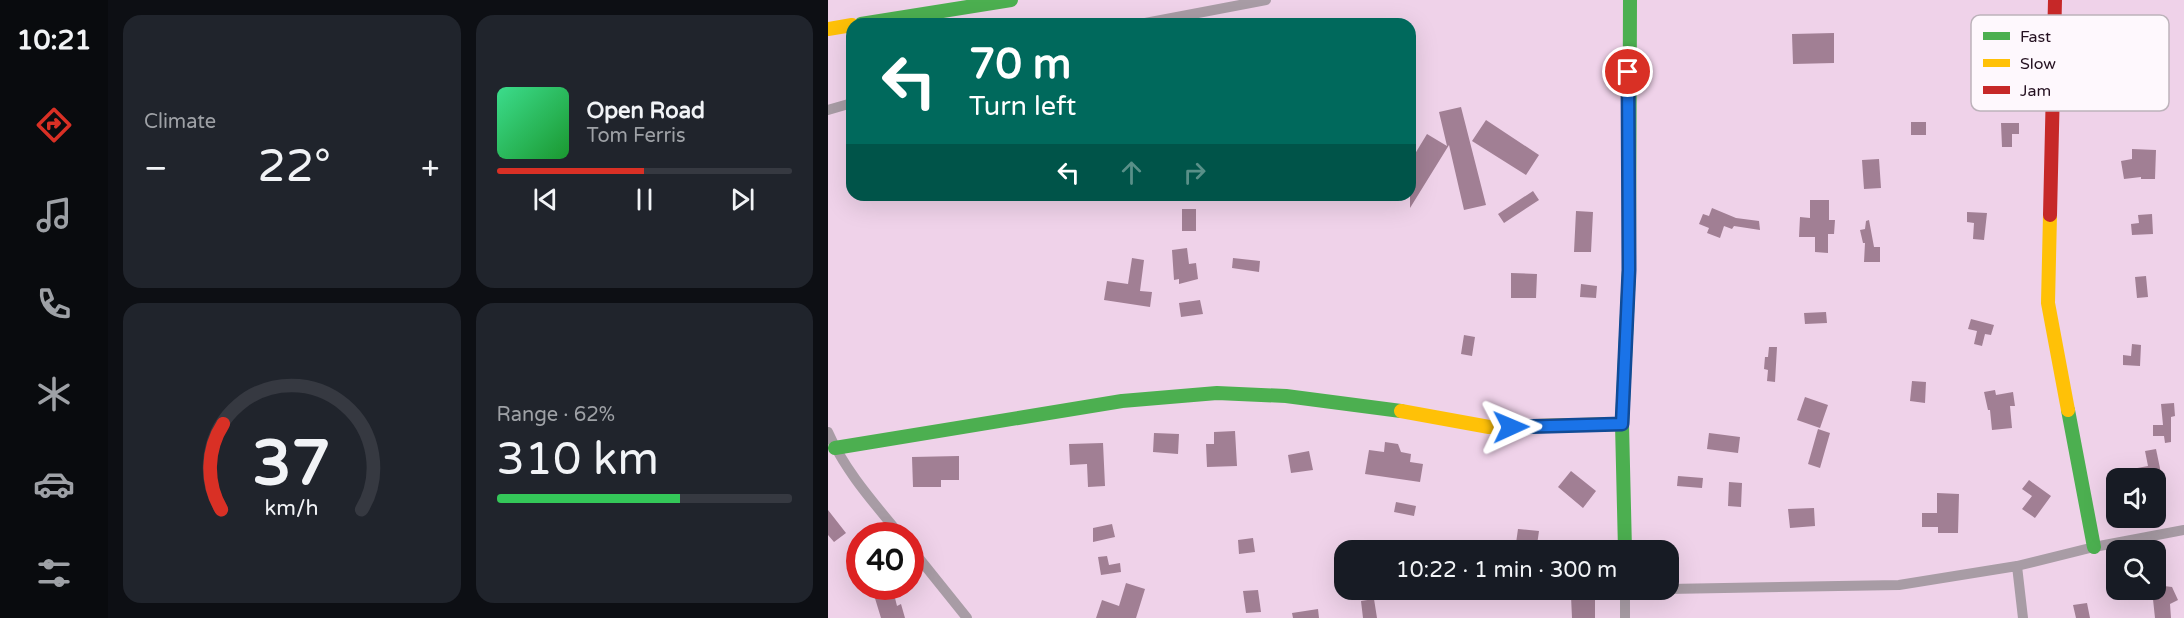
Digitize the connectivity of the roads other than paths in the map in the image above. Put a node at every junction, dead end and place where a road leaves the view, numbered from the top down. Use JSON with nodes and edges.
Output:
{"nodes":[{"id":1,"x":1011,"y":0,"type":"edge"},
{"id":2,"x":1266,"y":0,"type":"edge"},
{"id":3,"x":1630,"y":0,"type":"edge"},
{"id":4,"x":2055,"y":0,"type":"edge"},
{"id":5,"x":2055,"y":15,"type":"edge"},
{"id":6,"x":898,"y":18,"type":"edge"},
{"id":7,"x":1172,"y":18,"type":"edge"},
{"id":8,"x":846,"y":27,"type":"edge"},
{"id":9,"x":828,"y":29,"type":"edge"},
{"id":10,"x":846,"y":105,"type":"edge"},
{"id":11,"x":828,"y":110,"type":"edge"},
{"id":12,"x":2052,"y":111,"type":"edge"},
{"id":13,"x":1622,"y":424,"type":"junction"},
{"id":14,"x":828,"y":432,"type":"edge"},
{"id":15,"x":835,"y":448,"type":"junction"},
{"id":16,"x":890,"y":522,"type":"edge"},
{"id":17,"x":2184,"y":530,"type":"edge"},
{"id":18,"x":1624,"y":540,"type":"edge"},
{"id":19,"x":2094,"y":547,"type":"junction"},
{"id":20,"x":924,"y":564,"type":"edge"},
{"id":21,"x":2017,"y":566,"type":"junction"},
{"id":22,"x":1679,"y":589,"type":"edge"},
{"id":23,"x":1625,"y":600,"type":"edge"},
{"id":24,"x":967,"y":618,"type":"edge"},
{"id":25,"x":1625,"y":618,"type":"edge"},
{"id":26,"x":2023,"y":618,"type":"edge"}],
"edges":[{"from":1,"to":6,"type":"main road"},
{"from":2,"to":7,"type":"street"},
{"from":3,"to":13,"type":"main road"},
{"from":4,"to":5,"type":"main road"},
{"from":8,"to":9,"type":"main road"},
{"from":10,"to":11,"type":"street"},
{"from":12,"to":19,"type":"main road"},
{"from":13,"to":15,"type":"main road"},
{"from":13,"to":18,"type":"main road"},
{"from":14,"to":15,"type":"street"},
{"from":15,"to":16,"type":"street"},
{"from":17,"to":19,"type":"street"},
{"from":19,"to":21,"type":"street"},
{"from":20,"to":24,"type":"street"},
{"from":21,"to":22,"type":"street"},
{"from":21,"to":26,"type":"street"},
{"from":23,"to":25,"type":"street"}]}
